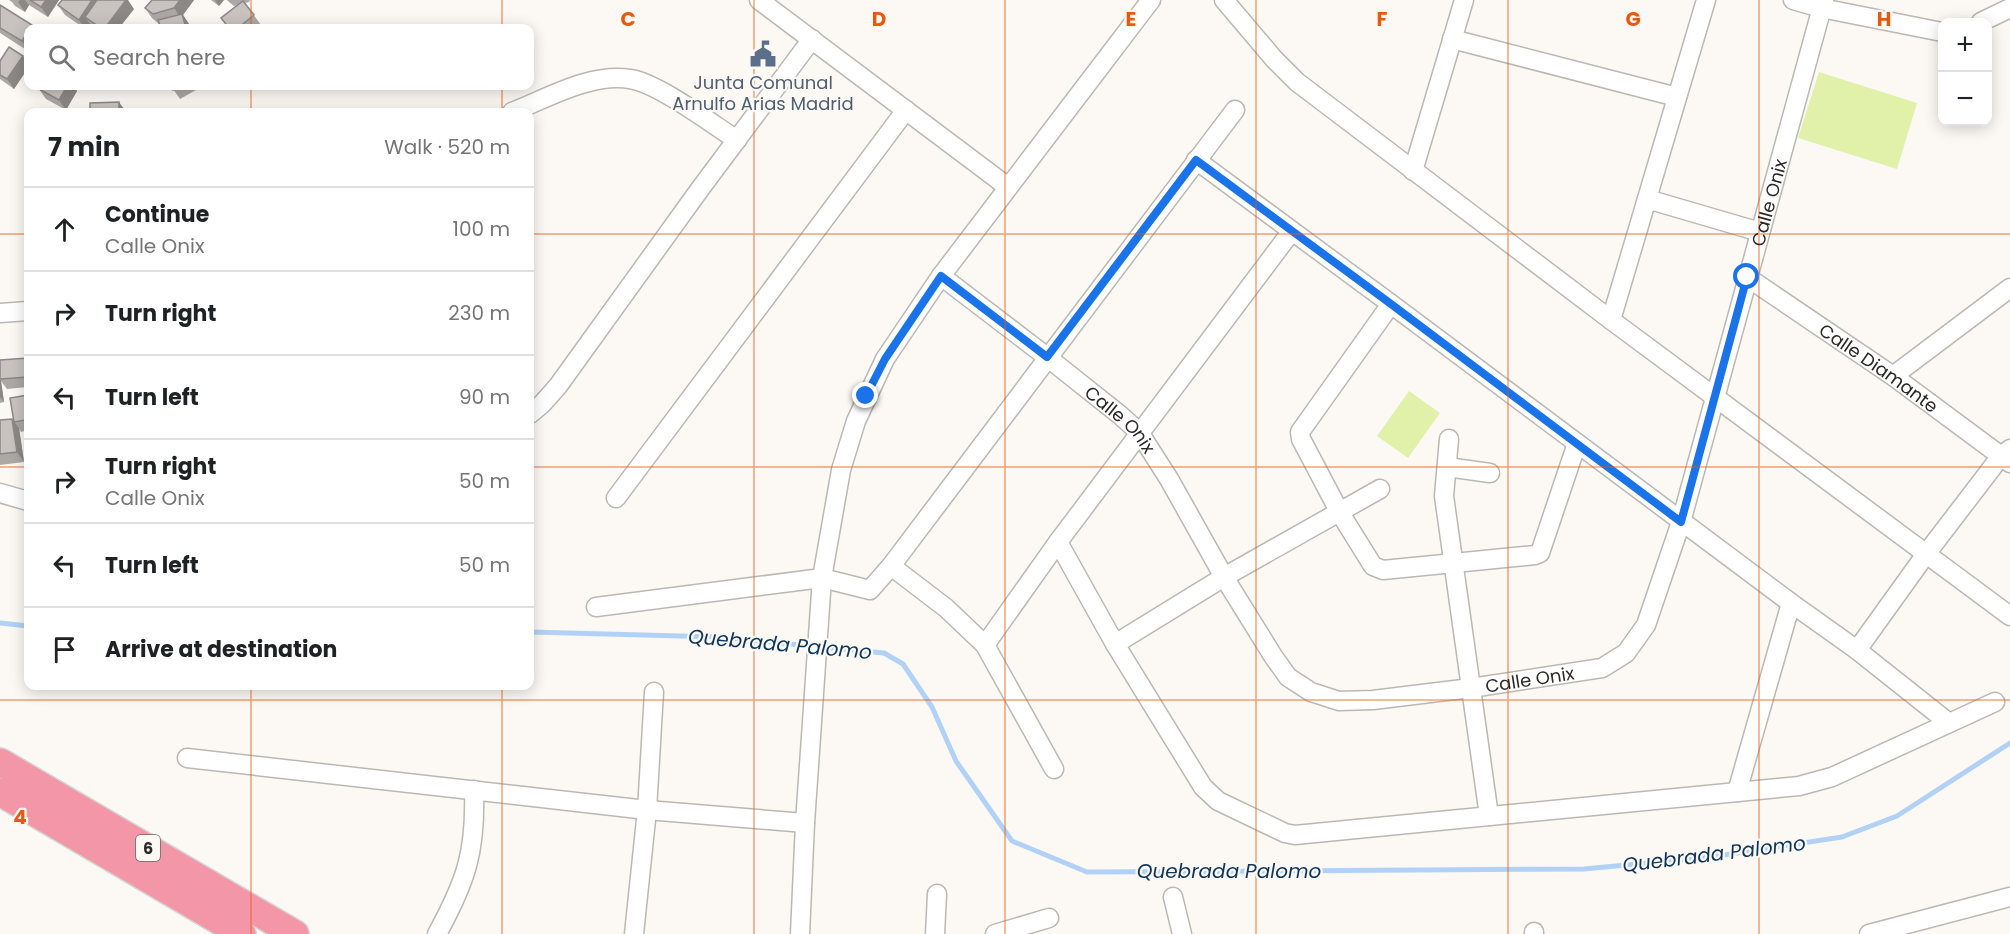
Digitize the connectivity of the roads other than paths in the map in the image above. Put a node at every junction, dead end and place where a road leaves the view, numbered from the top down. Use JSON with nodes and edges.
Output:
{"nodes":[{"id":1,"x":759,"y":0,"type":"edge"},
{"id":2,"x":1151,"y":0,"type":"edge"},
{"id":3,"x":1224,"y":0,"type":"edge"},
{"id":4,"x":1464,"y":0,"type":"edge"},
{"id":5,"x":1706,"y":0,"type":"edge"},
{"id":6,"x":1793,"y":0,"type":"edge"},
{"id":7,"x":1822,"y":4,"type":"edge"},
{"id":8,"x":2010,"y":8,"type":"edge"},
{"id":9,"x":1989,"y":18,"type":"edge"},
{"id":10,"x":1938,"y":31,"type":"edge"},
{"id":11,"x":812,"y":39,"type":"junction"},
{"id":12,"x":1452,"y":39,"type":"junction"},
{"id":13,"x":1677,"y":97,"type":"junction"},
{"id":14,"x":522,"y":108,"type":"edge"},
{"id":15,"x":906,"y":110,"type":"junction"},
{"id":16,"x":1234,"y":110,"type":"dead end"},
{"id":17,"x":737,"y":140,"type":"junction"},
{"id":18,"x":1196,"y":160,"type":"junction"},
{"id":19,"x":1413,"y":171,"type":"junction"},
{"id":20,"x":1008,"y":188,"type":"junction"},
{"id":21,"x":1647,"y":199,"type":"junction"},
{"id":22,"x":1291,"y":232,"type":"junction"},
{"id":23,"x":1760,"y":232,"type":"junction"},
{"id":24,"x":941,"y":276,"type":"junction"},
{"id":25,"x":1747,"y":277,"type":"junction"},
{"id":26,"x":2010,"y":288,"type":"edge"},
{"id":27,"x":1391,"y":304,"type":"junction"},
{"id":28,"x":24,"y":310,"type":"edge"},
{"id":29,"x":0,"y":313,"type":"edge"},
{"id":30,"x":1611,"y":320,"type":"junction"},
{"id":31,"x":1047,"y":357,"type":"junction"},
{"id":32,"x":1893,"y":375,"type":"junction"},
{"id":33,"x":1715,"y":398,"type":"junction"},
{"id":34,"x":534,"y":411,"type":"edge"},
{"id":35,"x":1139,"y":432,"type":"junction"},
{"id":36,"x":1449,"y":439,"type":"dead end"},
{"id":37,"x":1577,"y":443,"type":"junction"},
{"id":38,"x":2007,"y":456,"type":"edge"},
{"id":39,"x":1447,"y":467,"type":"junction"},
{"id":40,"x":1490,"y":473,"type":"dead end"},
{"id":41,"x":1380,"y":489,"type":"dead end"},
{"id":42,"x":0,"y":493,"type":"edge"},
{"id":43,"x":616,"y":498,"type":"dead end"},
{"id":44,"x":24,"y":500,"type":"edge"},
{"id":45,"x":1340,"y":513,"type":"junction"},
{"id":46,"x":1681,"y":522,"type":"junction"},
{"id":47,"x":1058,"y":542,"type":"junction"},
{"id":48,"x":1926,"y":554,"type":"junction"},
{"id":49,"x":1454,"y":563,"type":"junction"},
{"id":50,"x":891,"y":566,"type":"junction"},
{"id":51,"x":1224,"y":577,"type":"junction"},
{"id":52,"x":822,"y":578,"type":"junction"},
{"id":53,"x":1791,"y":603,"type":"junction"},
{"id":54,"x":596,"y":607,"type":"dead end"},
{"id":55,"x":2010,"y":616,"type":"edge"},
{"id":56,"x":1115,"y":644,"type":"junction"},
{"id":57,"x":985,"y":645,"type":"junction"},
{"id":58,"x":1857,"y":650,"type":"junction"},
{"id":59,"x":1471,"y":688,"type":"junction"},
{"id":60,"x":654,"y":692,"type":"dead end"},
{"id":61,"x":1995,"y":702,"type":"dead end"},
{"id":62,"x":1949,"y":723,"type":"junction"},
{"id":63,"x":187,"y":758,"type":"dead end"},
{"id":64,"x":0,"y":762,"type":"edge"},
{"id":65,"x":1054,"y":769,"type":"dead end"},
{"id":66,"x":474,"y":790,"type":"junction"},
{"id":67,"x":0,"y":792,"type":"edge"},
{"id":68,"x":1737,"y":792,"type":"junction"},
{"id":69,"x":647,"y":810,"type":"junction"},
{"id":70,"x":1489,"y":816,"type":"junction"},
{"id":71,"x":805,"y":823,"type":"junction"},
{"id":72,"x":937,"y":894,"type":"dead end"},
{"id":73,"x":1173,"y":897,"type":"dead end"},
{"id":74,"x":2010,"y":897,"type":"edge"},
{"id":75,"x":1049,"y":918,"type":"dead end"},
{"id":76,"x":242,"y":934,"type":"edge"},
{"id":77,"x":295,"y":934,"type":"edge"},
{"id":78,"x":437,"y":934,"type":"edge"},
{"id":79,"x":634,"y":934,"type":"edge"},
{"id":80,"x":800,"y":934,"type":"edge"},
{"id":81,"x":935,"y":934,"type":"edge"},
{"id":82,"x":995,"y":934,"type":"edge"},
{"id":83,"x":1182,"y":934,"type":"edge"},
{"id":84,"x":1869,"y":934,"type":"edge"}],
"edges":[{"from":1,"to":11,"type":"street"},
{"from":2,"to":20,"type":"street"},
{"from":3,"to":19,"type":"street"},
{"from":4,"to":12,"type":"street"},
{"from":5,"to":13,"type":"street"},
{"from":6,"to":7,"type":"street"},
{"from":7,"to":10,"type":"street"},
{"from":7,"to":23,"type":"street","name":"Calle Onix"},
{"from":8,"to":9,"type":"street"},
{"from":11,"to":15,"type":"street"},
{"from":11,"to":17,"type":"street"},
{"from":12,"to":13,"type":"street"},
{"from":12,"to":19,"type":"street"},
{"from":13,"to":21,"type":"street"},
{"from":14,"to":17,"type":"street"},
{"from":15,"to":20,"type":"street"},
{"from":15,"to":43,"type":"street"},
{"from":16,"to":18,"type":"street"},
{"from":17,"to":34,"type":"street"},
{"from":18,"to":22,"type":"street"},
{"from":18,"to":31,"type":"street"},
{"from":19,"to":30,"type":"street"},
{"from":20,"to":24,"type":"street"},
{"from":21,"to":23,"type":"street"},
{"from":21,"to":30,"type":"street"},
{"from":22,"to":27,"type":"street"},
{"from":22,"to":35,"type":"street"},
{"from":23,"to":25,"type":"street","name":"Calle Onix"},
{"from":24,"to":31,"type":"street","name":"Calle Onix"},
{"from":24,"to":52,"type":"street"},
{"from":25,"to":32,"type":"street","name":"Calle Diamante"},
{"from":25,"to":33,"type":"street","name":"Calle Onix"},
{"from":26,"to":32,"type":"street"},
{"from":27,"to":37,"type":"street"},
{"from":27,"to":45,"type":"street"},
{"from":28,"to":29,"type":"street"},
{"from":30,"to":33,"type":"street"},
{"from":31,"to":35,"type":"street","name":"Calle Onix"},
{"from":31,"to":50,"type":"street"},
{"from":32,"to":38,"type":"street","name":"Calle Diamante"},
{"from":33,"to":46,"type":"street","name":"Calle Onix"},
{"from":33,"to":48,"type":"street"},
{"from":35,"to":47,"type":"street"},
{"from":35,"to":51,"type":"street","name":"Calle Onix"},
{"from":36,"to":39,"type":"street"},
{"from":37,"to":46,"type":"street"},
{"from":37,"to":49,"type":"street"},
{"from":38,"to":48,"type":"street"},
{"from":39,"to":40,"type":"street"},
{"from":39,"to":49,"type":"street"},
{"from":41,"to":45,"type":"street"},
{"from":42,"to":44,"type":"street"},
{"from":45,"to":49,"type":"street"},
{"from":45,"to":51,"type":"street"},
{"from":46,"to":53,"type":"street"},
{"from":46,"to":59,"type":"street","name":"Calle Onix"},
{"from":47,"to":56,"type":"street"},
{"from":47,"to":57,"type":"street"},
{"from":48,"to":55,"type":"street"},
{"from":48,"to":58,"type":"street"},
{"from":49,"to":59,"type":"street"},
{"from":50,"to":52,"type":"street"},
{"from":50,"to":57,"type":"street"},
{"from":51,"to":56,"type":"street"},
{"from":51,"to":59,"type":"street","name":"Calle Onix"},
{"from":52,"to":54,"type":"street"},
{"from":52,"to":71,"type":"street"},
{"from":53,"to":58,"type":"street"},
{"from":53,"to":68,"type":"street"},
{"from":56,"to":70,"type":"street"},
{"from":57,"to":65,"type":"street"},
{"from":58,"to":62,"type":"street"},
{"from":59,"to":70,"type":"street"},
{"from":60,"to":69,"type":"street"},
{"from":61,"to":62,"type":"street"},
{"from":62,"to":68,"type":"street"},
{"from":63,"to":66,"type":"street"},
{"from":64,"to":77,"type":"highway","number":"6"},
{"from":66,"to":69,"type":"street"},
{"from":66,"to":78,"type":"street"},
{"from":67,"to":76,"type":"highway","number":"6"},
{"from":68,"to":70,"type":"street"},
{"from":69,"to":71,"type":"street"},
{"from":69,"to":79,"type":"street"},
{"from":71,"to":80,"type":"street"},
{"from":72,"to":81,"type":"street"},
{"from":73,"to":83,"type":"street"},
{"from":74,"to":84,"type":"street"},
{"from":75,"to":82,"type":"street"}]}
